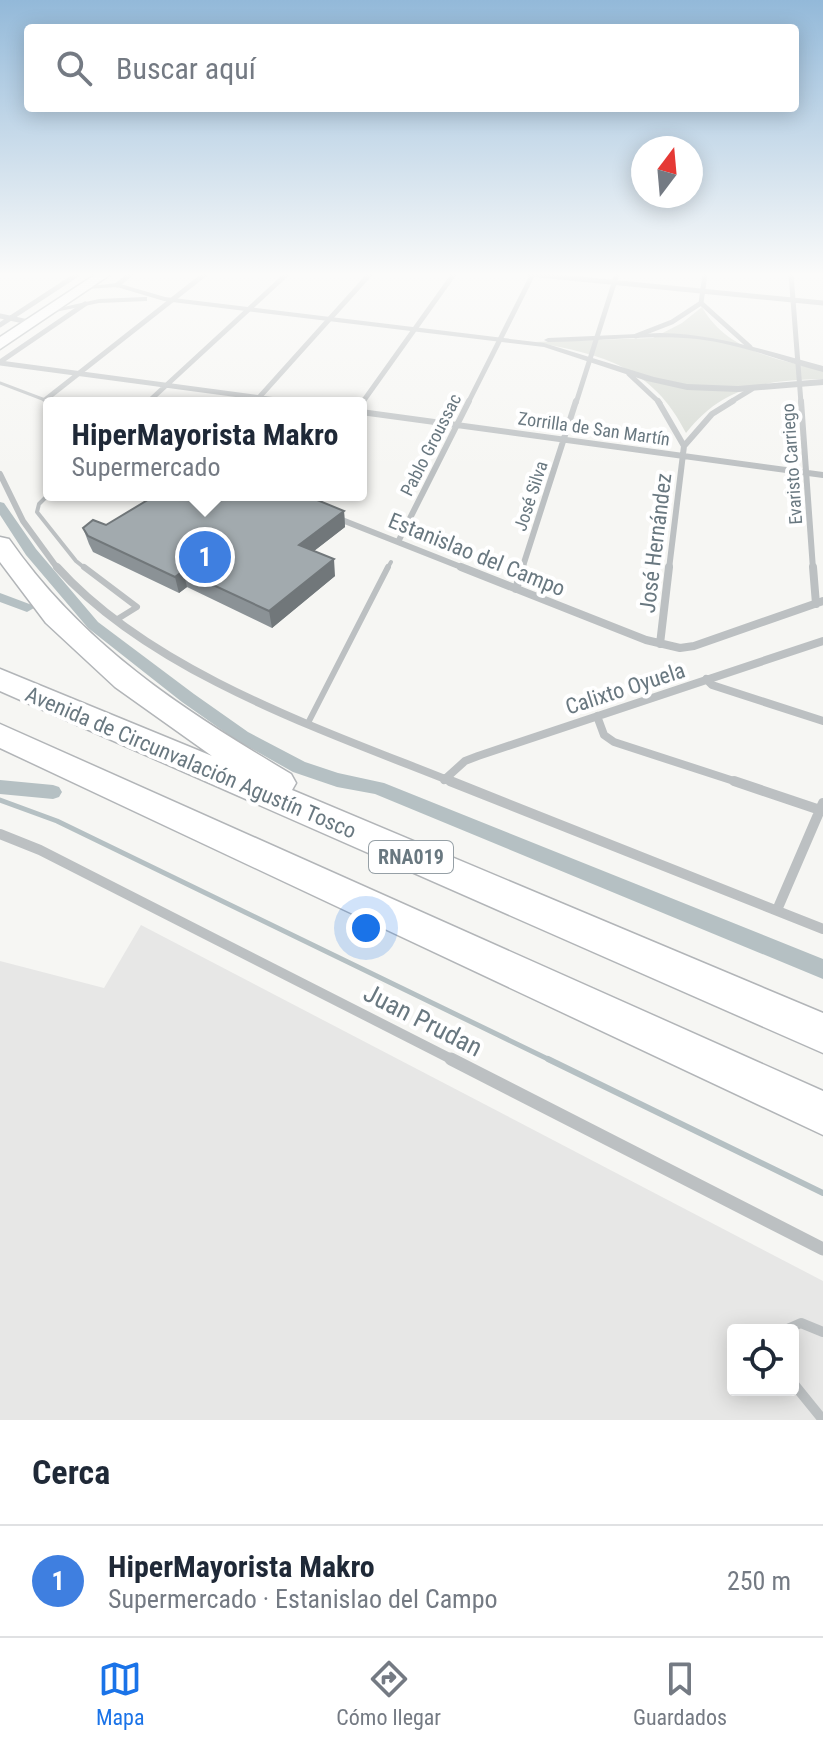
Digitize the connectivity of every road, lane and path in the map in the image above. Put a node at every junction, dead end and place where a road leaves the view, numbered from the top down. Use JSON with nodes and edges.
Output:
{"nodes":[{"id":1,"x":32,"y":340,"type":"edge"},
{"id":2,"x":118,"y":340,"type":"edge"},
{"id":3,"x":215,"y":340,"type":"edge"},
{"id":4,"x":311,"y":340,"type":"edge"},
{"id":5,"x":405,"y":340,"type":"edge"},
{"id":6,"x":503,"y":340,"type":"edge"},
{"id":7,"x":512,"y":340,"type":"edge"},
{"id":8,"x":596,"y":340,"type":"edge"},
{"id":9,"x":713,"y":340,"type":"edge"},
{"id":10,"x":741,"y":340,"type":"edge"},
{"id":11,"x":796,"y":340,"type":"edge"},
{"id":12,"x":750,"y":347,"type":"junction"},
{"id":13,"x":590,"y":358,"type":"junction"},
{"id":14,"x":0,"y":362,"type":"edge"},
{"id":15,"x":798,"y":362,"type":"junction"},
{"id":16,"x":823,"y":369,"type":"edge"},
{"id":17,"x":80,"y":372,"type":"junction"},
{"id":18,"x":629,"y":374,"type":"junction"},
{"id":19,"x":823,"y":382,"type":"edge"},
{"id":20,"x":0,"y":383,"type":"edge"},
{"id":21,"x":800,"y":383,"type":"junction"},
{"id":22,"x":167,"y":384,"type":"junction"},
{"id":23,"x":752,"y":389,"type":"junction"},
{"id":24,"x":49,"y":397,"type":"edge"},
{"id":25,"x":153,"y":397,"type":"edge"},
{"id":26,"x":259,"y":397,"type":"joint"},
{"id":27,"x":366,"y":397,"type":"edge"},
{"id":28,"x":43,"y":399,"type":"edge"},
{"id":29,"x":367,"y":413,"type":"edge"},
{"id":30,"x":457,"y":425,"type":"junction"},
{"id":31,"x":564,"y":440,"type":"junction"},
{"id":32,"x":684,"y":446,"type":"junction"},
{"id":33,"x":683,"y":456,"type":"junction"},
{"id":34,"x":806,"y":473,"type":"junction"},
{"id":35,"x":0,"y":474,"type":"edge"},
{"id":36,"x":823,"y":475,"type":"edge"},
{"id":37,"x":43,"y":500,"type":"edge"},
{"id":38,"x":325,"y":513,"type":"edge"},
{"id":39,"x":398,"y":542,"type":"junction"},
{"id":40,"x":0,"y":544,"type":"edge"},
{"id":41,"x":391,"y":562,"type":"dead end"},
{"id":42,"x":516,"y":589,"type":"junction"},
{"id":43,"x":819,"y":602,"type":"edge"},
{"id":44,"x":116,"y":620,"type":"junction"},
{"id":45,"x":823,"y":641,"type":"edge"},
{"id":46,"x":660,"y":644,"type":"junction"},
{"id":47,"x":0,"y":679,"type":"edge"},
{"id":48,"x":706,"y":679,"type":"junction"},
{"id":49,"x":597,"y":716,"type":"junction"},
{"id":50,"x":823,"y":721,"type":"edge"},
{"id":51,"x":308,"y":723,"type":"junction"},
{"id":52,"x":0,"y":735,"type":"edge"},
{"id":53,"x":0,"y":755,"type":"edge"},
{"id":54,"x":444,"y":780,"type":"junction"},
{"id":55,"x":822,"y":807,"type":"edge"},
{"id":56,"x":0,"y":834,"type":"edge"},
{"id":57,"x":381,"y":844,"type":"junction"},
{"id":58,"x":255,"y":853,"type":"junction"},
{"id":59,"x":777,"y":910,"type":"junction"},
{"id":60,"x":823,"y":929,"type":"edge"},
{"id":61,"x":823,"y":1033,"type":"edge"},
{"id":62,"x":823,"y":1113,"type":"edge"},
{"id":63,"x":823,"y":1249,"type":"edge"},
{"id":64,"x":799,"y":1324,"type":"edge"},
{"id":65,"x":823,"y":1332,"type":"edge"},
{"id":66,"x":799,"y":1390,"type":"edge"},
{"id":67,"x":823,"y":1420,"type":"edge"}],
"edges":[{"from":1,"to":14,"type":"street"},
{"from":2,"to":17,"type":"street"},
{"from":3,"to":22,"type":"street"},
{"from":4,"to":26,"type":"street"},
{"from":5,"to":27,"type":"street"},
{"from":6,"to":30,"type":"street","name":"Pablo Groussac"},
{"from":7,"to":13,"type":"street"},
{"from":8,"to":13,"type":"street","name":"José Silva"},
{"from":9,"to":12,"type":"street"},
{"from":10,"to":12,"type":"street"},
{"from":11,"to":15,"type":"street","name":"Evaristo Carriego"},
{"from":12,"to":15,"type":"street"},
{"from":13,"to":18,"type":"street"},
{"from":13,"to":31,"type":"street","name":"José Silva"},
{"from":14,"to":17,"type":"street"},
{"from":15,"to":16,"type":"street"},
{"from":15,"to":21,"type":"street","name":"Evaristo Carriego"},
{"from":17,"to":22,"type":"street"},
{"from":17,"to":24,"type":"street"},
{"from":18,"to":23,"type":"street"},
{"from":18,"to":32,"type":"street","name":"José Hernández"},
{"from":19,"to":21,"type":"street"},
{"from":20,"to":28,"type":"lane"},
{"from":21,"to":23,"type":"street"},
{"from":21,"to":34,"type":"street","name":"Evaristo Carriego"},
{"from":22,"to":25,"type":"street"},
{"from":22,"to":26,"type":"street"},
{"from":23,"to":32,"type":"street","name":"José Hernández"},
{"from":29,"to":30,"type":"street","name":"Zorrilla de San Martín"},
{"from":30,"to":31,"type":"street","name":"Zorrilla de San Martín"},
{"from":30,"to":39,"type":"street","name":"Pablo Groussac"},
{"from":31,"to":33,"type":"street","name":"Zorrilla de San Martín"},
{"from":31,"to":42,"type":"street","name":"José Silva"},
{"from":32,"to":33,"type":"street","name":"José Hernández"},
{"from":33,"to":34,"type":"street","name":"Zorrilla de San Martín"},
{"from":33,"to":46,"type":"street","name":"José Hernández"},
{"from":34,"to":36,"type":"street","name":"Zorrilla de San Martín"},
{"from":34,"to":43,"type":"street","name":"Evaristo Carriego"},
{"from":35,"to":44,"type":"street"},
{"from":37,"to":44,"type":"lane"},
{"from":38,"to":39,"type":"street","name":"Estanislao del Campo"},
{"from":39,"to":42,"type":"street","name":"Estanislao del Campo"},
{"from":40,"to":57,"type":"highway"},
{"from":41,"to":51,"type":"lane"},
{"from":42,"to":46,"type":"street","name":"Estanislao del Campo"},
{"from":43,"to":46,"type":"street","name":"Calixto Oyuela"},
{"from":44,"to":51,"type":"street"},
{"from":45,"to":48,"type":"street","name":"Calixto Oyuela"},
{"from":47,"to":57,"type":"highway","name":"Avenida de Circunvalación Agustín Tosco","number":"RNA019"},
{"from":48,"to":49,"type":"street","name":"Calixto Oyuela"},
{"from":48,"to":50,"type":"street"},
{"from":49,"to":54,"type":"street","name":"Calixto Oyuela"},
{"from":49,"to":55,"type":"street"},
{"from":51,"to":54,"type":"street"},
{"from":52,"to":58,"type":"highway","number":"RNA019"},
{"from":53,"to":58,"type":"highway"},
{"from":54,"to":59,"type":"street"},
{"from":55,"to":59,"type":"street"},
{"from":56,"to":63,"type":"street","name":"Juan Prudan"},
{"from":57,"to":61,"type":"highway","name":"Avenida de Circunvalación Agustín Tosco","number":"RNA019"},
{"from":58,"to":62,"type":"highway","number":"RNA019"},
{"from":59,"to":60,"type":"street"},
{"from":64,"to":65,"type":"lane"},
{"from":66,"to":67,"type":"lane"}]}
